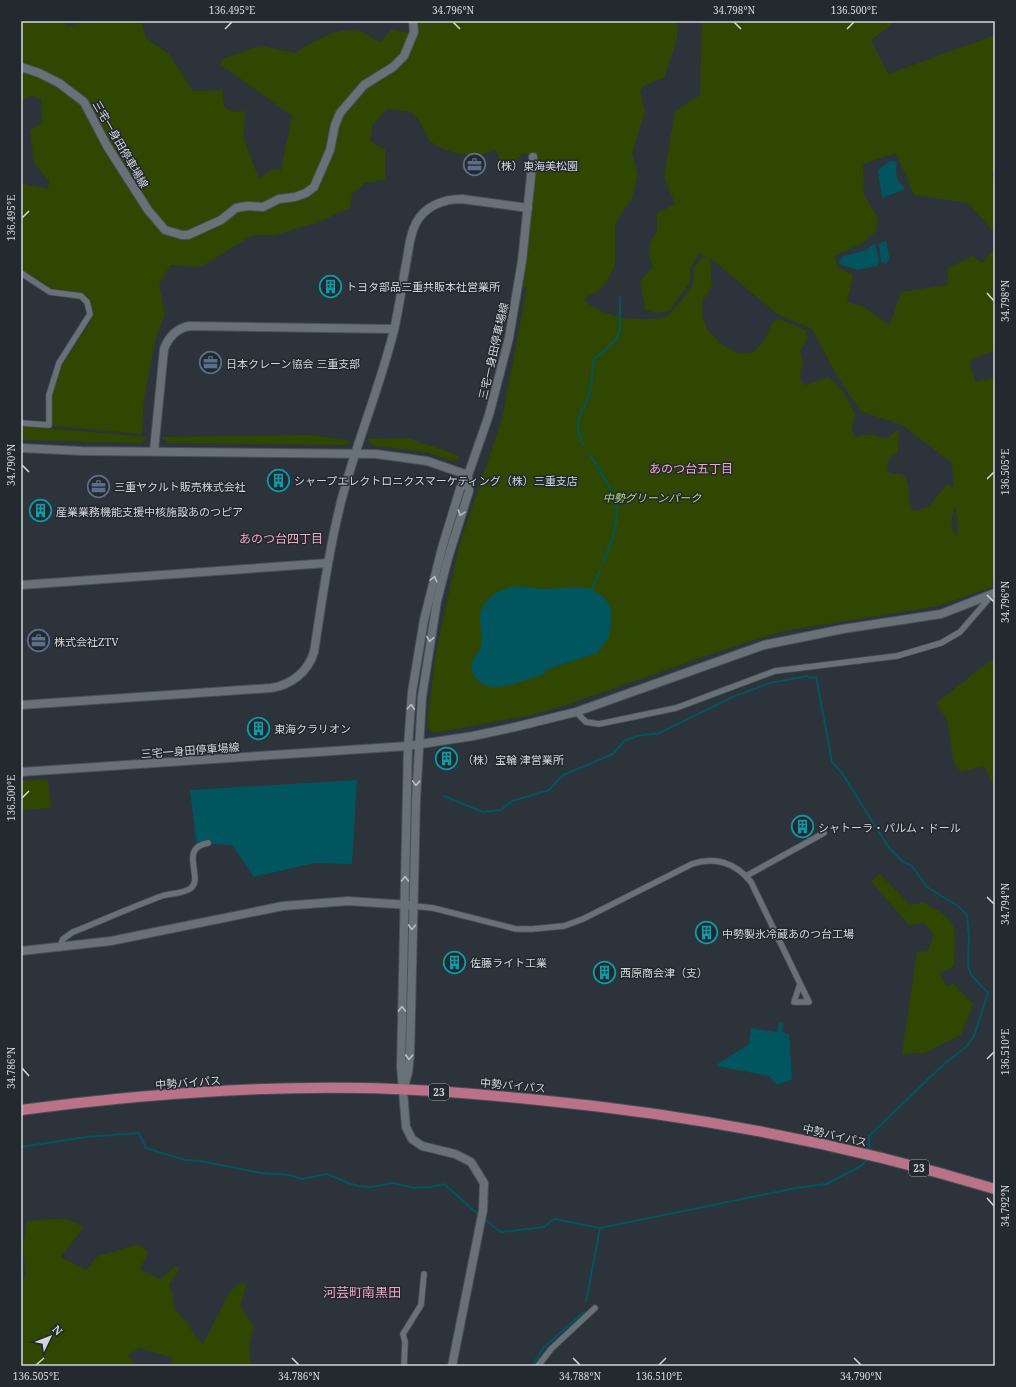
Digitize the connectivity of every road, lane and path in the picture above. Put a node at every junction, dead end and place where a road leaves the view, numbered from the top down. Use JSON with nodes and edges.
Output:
{"nodes":[{"id":1,"x":413,"y":21,"type":"edge"},
{"id":2,"x":21,"y":67,"type":"edge"},
{"id":3,"x":533,"y":157,"type":"dead end"},
{"id":4,"x":528,"y":208,"type":"junction"},
{"id":5,"x":21,"y":273,"type":"edge"},
{"id":6,"x":394,"y":329,"type":"junction"},
{"id":7,"x":21,"y":423,"type":"edge"},
{"id":8,"x":21,"y":448,"type":"edge"},
{"id":9,"x":154,"y":451,"type":"junction"},
{"id":10,"x":356,"y":454,"type":"junction"},
{"id":11,"x":468,"y":475,"type":"junction"},
{"id":12,"x":328,"y":563,"type":"junction"},
{"id":13,"x":21,"y":585,"type":"edge"},
{"id":14,"x":994,"y":594,"type":"edge"},
{"id":15,"x":21,"y":705,"type":"edge"},
{"id":16,"x":576,"y":712,"type":"junction"},
{"id":17,"x":418,"y":744,"type":"junction"},
{"id":18,"x":408,"y":746,"type":"junction"},
{"id":19,"x":21,"y":772,"type":"edge"},
{"id":20,"x":824,"y":833,"type":"dead end"},
{"id":21,"x":208,"y":843,"type":"dead end"},
{"id":22,"x":746,"y":876,"type":"junction"},
{"id":23,"x":409,"y":905,"type":"junction"},
{"id":24,"x":59,"y":948,"type":"junction"},
{"id":25,"x":21,"y":951,"type":"edge"},
{"id":26,"x":800,"y":984,"type":"dead end"},
{"id":27,"x":404,"y":1089,"type":"junction"},
{"id":28,"x":21,"y":1110,"type":"edge"},
{"id":29,"x":990,"y":1187,"type":"edge"},
{"id":30,"x":424,"y":1274,"type":"dead end"},
{"id":31,"x":595,"y":1308,"type":"dead end"},
{"id":32,"x":404,"y":1366,"type":"edge"},
{"id":33,"x":452,"y":1366,"type":"edge"},
{"id":34,"x":538,"y":1366,"type":"edge"}],
"edges":[{"from":1,"to":2,"type":"street","name":"三宅一身田停車場線"},
{"from":3,"to":4,"type":"street","name":"三宅一身田停車場線"},
{"from":4,"to":6,"type":"street"},
{"from":4,"to":11,"type":"street","name":"三宅一身田停車場線"},
{"from":5,"to":7,"type":"street"},
{"from":6,"to":9,"type":"street"},
{"from":6,"to":10,"type":"street"},
{"from":8,"to":9,"type":"street"},
{"from":9,"to":10,"type":"street"},
{"from":10,"to":11,"type":"street"},
{"from":10,"to":12,"type":"street"},
{"from":11,"to":17,"type":"street","name":"三宅一身田停車場線","one_way":true},
{"from":18,"to":11,"type":"street","name":"三宅一身田停車場線","one_way":true},
{"from":12,"to":13,"type":"street"},
{"from":12,"to":15,"type":"street"},
{"from":14,"to":16,"type":"street"},
{"from":14,"to":16,"type":"street"},
{"from":16,"to":17,"type":"street"},
{"from":17,"to":18,"type":"street","name":"三宅一身田停車場線"},
{"from":17,"to":23,"type":"street","one_way":true},
{"from":18,"to":19,"type":"street","name":"三宅一身田停車場線"},
{"from":23,"to":18,"type":"street","one_way":true},
{"from":20,"to":22,"type":"street"},
{"from":21,"to":24,"type":"street"},
{"from":22,"to":23,"type":"street"},
{"from":22,"to":26,"type":"street"},
{"from":23,"to":24,"type":"street"},
{"from":23,"to":27,"type":"street"},
{"from":24,"to":25,"type":"street"},
{"from":27,"to":28,"type":"highway","name":"中勢バイパス","number":"23"},
{"from":27,"to":29,"type":"highway","name":"中勢バイパス","number":"23"},
{"from":27,"to":33,"type":"street"},
{"from":30,"to":32,"type":"street"},
{"from":31,"to":34,"type":"street"}]}
